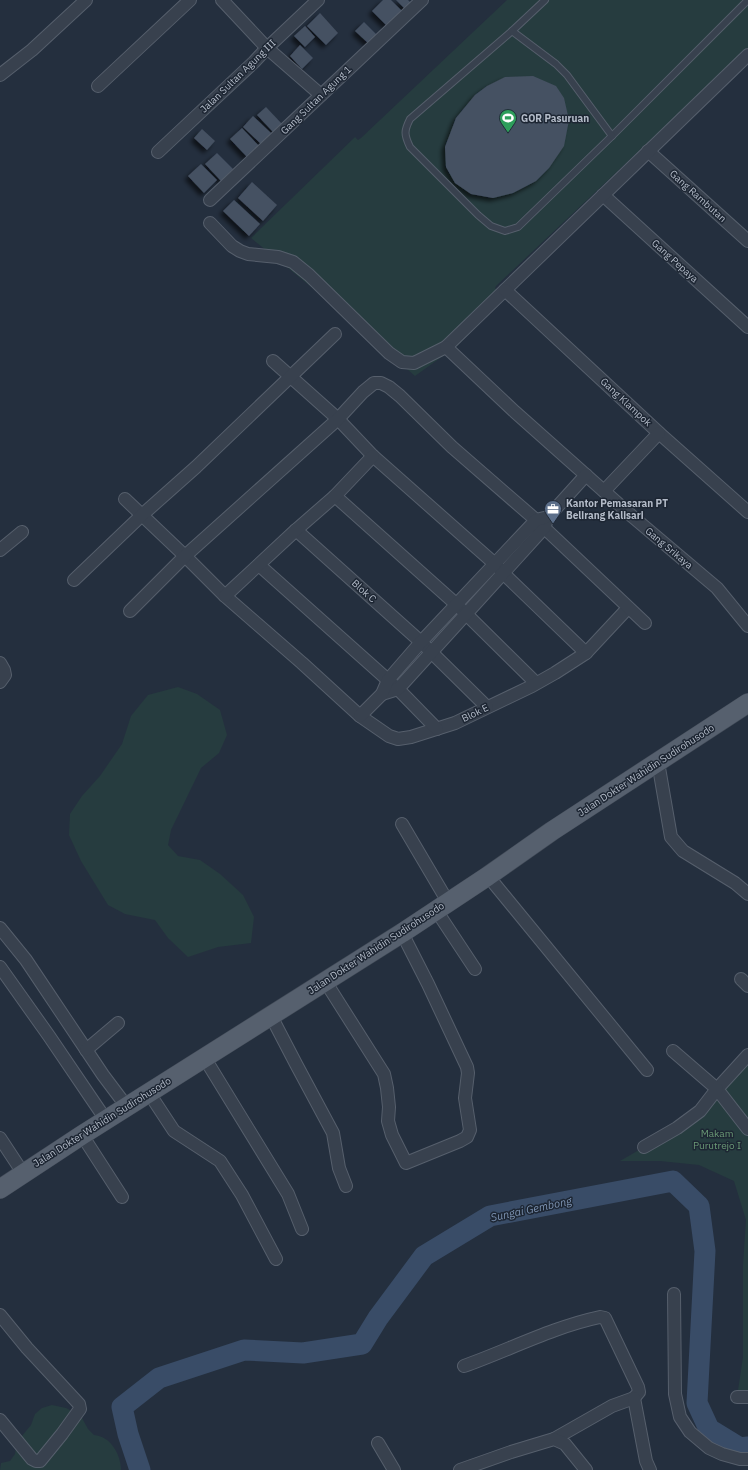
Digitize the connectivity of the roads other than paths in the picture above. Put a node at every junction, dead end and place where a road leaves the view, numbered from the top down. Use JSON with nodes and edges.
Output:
{"nodes":[{"id":1,"x":86,"y":0,"type":"edge"},
{"id":2,"x":190,"y":0,"type":"edge"},
{"id":3,"x":222,"y":0,"type":"edge"},
{"id":4,"x":318,"y":0,"type":"edge"},
{"id":5,"x":422,"y":0,"type":"edge"},
{"id":6,"x":545,"y":0,"type":"edge"},
{"id":7,"x":748,"y":0,"type":"edge"},
{"id":8,"x":512,"y":31,"type":"junction"},
{"id":9,"x":267,"y":48,"type":"junction"},
{"id":10,"x":748,"y":55,"type":"edge"},
{"id":11,"x":0,"y":75,"type":"edge"},
{"id":12,"x":98,"y":86,"type":"dead end"},
{"id":13,"x":321,"y":94,"type":"junction"},
{"id":14,"x":612,"y":136,"type":"junction"},
{"id":15,"x":158,"y":152,"type":"dead end"},
{"id":16,"x":652,"y":156,"type":"junction"},
{"id":17,"x":210,"y":200,"type":"dead end"},
{"id":18,"x":607,"y":200,"type":"junction"},
{"id":19,"x":210,"y":223,"type":"dead end"},
{"id":20,"x":748,"y":241,"type":"edge"},
{"id":21,"x":508,"y":294,"type":"junction"},
{"id":22,"x":748,"y":327,"type":"edge"},
{"id":23,"x":335,"y":334,"type":"dead end"},
{"id":24,"x":450,"y":351,"type":"junction"},
{"id":25,"x":273,"y":361,"type":"dead end"},
{"id":26,"x":290,"y":377,"type":"junction"},
{"id":27,"x":338,"y":419,"type":"junction"},
{"id":28,"x":660,"y":433,"type":"junction"},
{"id":29,"x":373,"y":456,"type":"junction"},
{"id":30,"x":586,"y":475,"type":"junction"},
{"id":31,"x":604,"y":491,"type":"junction"},
{"id":32,"x":335,"y":496,"type":"junction"},
{"id":33,"x":125,"y":499,"type":"dead end"},
{"id":34,"x":748,"y":512,"type":"edge"},
{"id":35,"x":142,"y":516,"type":"junction"},
{"id":36,"x":540,"y":524,"type":"junction"},
{"id":37,"x":296,"y":530,"type":"junction"},
{"id":38,"x":22,"y":532,"type":"dead end"},
{"id":39,"x":0,"y":550,"type":"edge"},
{"id":40,"x":185,"y":556,"type":"junction"},
{"id":41,"x":495,"y":564,"type":"junction"},
{"id":42,"x":259,"y":565,"type":"junction"},
{"id":43,"x":504,"y":574,"type":"junction"},
{"id":44,"x":74,"y":580,"type":"dead end"},
{"id":45,"x":225,"y":596,"type":"junction"},
{"id":46,"x":457,"y":605,"type":"junction"},
{"id":47,"x":628,"y":608,"type":"junction"},
{"id":48,"x":130,"y":611,"type":"dead end"},
{"id":49,"x":466,"y":614,"type":"junction"},
{"id":50,"x":645,"y":623,"type":"dead end"},
{"id":51,"x":748,"y":626,"type":"edge"},
{"id":52,"x":421,"y":642,"type":"junction"},
{"id":53,"x":430,"y":652,"type":"junction"},
{"id":54,"x":586,"y":652,"type":"junction"},
{"id":55,"x":0,"y":663,"type":"edge"},
{"id":56,"x":388,"y":680,"type":"junction"},
{"id":57,"x":0,"y":682,"type":"edge"},
{"id":58,"x":536,"y":683,"type":"junction"},
{"id":59,"x":398,"y":689,"type":"junction"},
{"id":60,"x":382,"y":694,"type":"junction"},
{"id":61,"x":748,"y":703,"type":"edge"},
{"id":62,"x":487,"y":707,"type":"junction"},
{"id":63,"x":360,"y":716,"type":"junction"},
{"id":64,"x":437,"y":729,"type":"junction"},
{"id":65,"x":658,"y":762,"type":"junction"},
{"id":66,"x":402,"y":824,"type":"dead end"},
{"id":67,"x":488,"y":876,"type":"junction"},
{"id":68,"x":748,"y":894,"type":"edge"},
{"id":69,"x":442,"y":906,"type":"junction"},
{"id":70,"x":0,"y":928,"type":"edge"},
{"id":71,"x":402,"y":933,"type":"junction"},
{"id":72,"x":0,"y":967,"type":"edge"},
{"id":73,"x":475,"y":969,"type":"dead end"},
{"id":74,"x":325,"y":980,"type":"junction"},
{"id":75,"x":271,"y":1016,"type":"junction"},
{"id":76,"x":118,"y":1023,"type":"dead end"},
{"id":77,"x":86,"y":1050,"type":"junction"},
{"id":78,"x":673,"y":1051,"type":"dead end"},
{"id":79,"x":748,"y":1055,"type":"edge"},
{"id":80,"x":204,"y":1057,"type":"junction"},
{"id":81,"x":647,"y":1070,"type":"dead end"},
{"id":82,"x":717,"y":1089,"type":"junction"},
{"id":83,"x":149,"y":1093,"type":"junction"},
{"id":84,"x":127,"y":1107,"type":"junction"},
{"id":85,"x":106,"y":1120,"type":"junction"},
{"id":86,"x":748,"y":1130,"type":"edge"},
{"id":87,"x":82,"y":1135,"type":"junction"},
{"id":88,"x":0,"y":1138,"type":"edge"},
{"id":89,"x":644,"y":1147,"type":"dead end"},
{"id":90,"x":23,"y":1173,"type":"junction"},
{"id":91,"x":346,"y":1186,"type":"dead end"},
{"id":92,"x":0,"y":1189,"type":"edge"},
{"id":93,"x":122,"y":1196,"type":"dead end"},
{"id":94,"x":302,"y":1229,"type":"dead end"},
{"id":95,"x":276,"y":1259,"type":"dead end"},
{"id":96,"x":674,"y":1294,"type":"dead end"},
{"id":97,"x":0,"y":1315,"type":"edge"},
{"id":98,"x":464,"y":1366,"type":"dead end"},
{"id":99,"x":634,"y":1398,"type":"junction"},
{"id":100,"x":0,"y":1420,"type":"edge"},
{"id":101,"x":554,"y":1439,"type":"junction"},
{"id":102,"x":378,"y":1443,"type":"dead end"},
{"id":103,"x":748,"y":1459,"type":"edge"},
{"id":104,"x":394,"y":1470,"type":"edge"},
{"id":105,"x":460,"y":1470,"type":"edge"},
{"id":106,"x":586,"y":1470,"type":"edge"},
{"id":107,"x":650,"y":1470,"type":"edge"}],
"edges":[{"from":1,"to":11,"type":"street"},
{"from":2,"to":12,"type":"street"},
{"from":3,"to":9,"type":"street"},
{"from":4,"to":9,"type":"street","name":"Jalan Sultan Agung III"},
{"from":5,"to":13,"type":"street","name":"Gang Sultan Agung 1"},
{"from":6,"to":8,"type":"lane"},
{"from":7,"to":14,"type":"lane"},
{"from":8,"to":14,"type":"lane"},
{"from":8,"to":14,"type":"lane"},
{"from":9,"to":13,"type":"street"},
{"from":9,"to":15,"type":"street","name":"Jalan Sultan Agung III"},
{"from":10,"to":16,"type":"street"},
{"from":13,"to":17,"type":"street","name":"Gang Sultan Agung 1"},
{"from":16,"to":18,"type":"street"},
{"from":16,"to":20,"type":"street","name":"Gang Rambutan"},
{"from":18,"to":21,"type":"street"},
{"from":18,"to":22,"type":"street","name":"Gang Pepaya"},
{"from":19,"to":24,"type":"street"},
{"from":21,"to":24,"type":"street"},
{"from":21,"to":28,"type":"street","name":"Gang Klampok"},
{"from":23,"to":26,"type":"street"},
{"from":24,"to":30,"type":"street","name":"Gang Srikaya"},
{"from":25,"to":26,"type":"street"},
{"from":26,"to":27,"type":"street"},
{"from":26,"to":35,"type":"street"},
{"from":27,"to":29,"type":"street"},
{"from":27,"to":36,"type":"street"},
{"from":27,"to":40,"type":"street"},
{"from":28,"to":31,"type":"street"},
{"from":28,"to":34,"type":"street","name":"Gang Klampok"},
{"from":29,"to":32,"type":"street"},
{"from":29,"to":41,"type":"street"},
{"from":30,"to":31,"type":"street","name":"Gang Srikaya"},
{"from":30,"to":36,"type":"street"},
{"from":31,"to":51,"type":"street","name":"Gang Srikaya"},
{"from":32,"to":37,"type":"street"},
{"from":32,"to":46,"type":"street"},
{"from":33,"to":35,"type":"street","name":"Blok E"},
{"from":35,"to":40,"type":"street","name":"Blok E"},
{"from":35,"to":44,"type":"street"},
{"from":36,"to":41,"type":"street"},
{"from":36,"to":43,"type":"street"},
{"from":36,"to":47,"type":"street"},
{"from":37,"to":42,"type":"street"},
{"from":37,"to":52,"type":"street","name":"Blok C"},
{"from":38,"to":39,"type":"street"},
{"from":40,"to":45,"type":"street","name":"Blok E"},
{"from":40,"to":48,"type":"street"},
{"from":41,"to":43,"type":"street"},
{"from":41,"to":46,"type":"street"},
{"from":42,"to":45,"type":"street"},
{"from":42,"to":56,"type":"street"},
{"from":43,"to":49,"type":"street"},
{"from":43,"to":54,"type":"street"},
{"from":45,"to":63,"type":"street","name":"Blok E"},
{"from":46,"to":49,"type":"street"},
{"from":46,"to":52,"type":"street"},
{"from":47,"to":50,"type":"street"},
{"from":47,"to":54,"type":"street","name":"Blok E"},
{"from":49,"to":53,"type":"street"},
{"from":49,"to":58,"type":"street"},
{"from":52,"to":53,"type":"street","name":"Blok C"},
{"from":52,"to":56,"type":"street"},
{"from":53,"to":59,"type":"street"},
{"from":53,"to":62,"type":"street","name":"Blok C"},
{"from":54,"to":58,"type":"street","name":"Blok E"},
{"from":55,"to":57,"type":"street"},
{"from":56,"to":59,"type":"street"},
{"from":56,"to":60,"type":"street"},
{"from":58,"to":62,"type":"street","name":"Blok E"},
{"from":59,"to":60,"type":"street"},
{"from":59,"to":64,"type":"street"},
{"from":60,"to":63,"type":"street"},
{"from":61,"to":65,"type":"main road","name":"Jalan Dokter Wahidin Sudirohusodo"},
{"from":62,"to":64,"type":"street","name":"Blok E"},
{"from":63,"to":64,"type":"street","name":"Blok E"},
{"from":65,"to":67,"type":"main road","name":"Jalan Dokter Wahidin Sudirohusodo"},
{"from":65,"to":68,"type":"street"},
{"from":66,"to":69,"type":"street"},
{"from":67,"to":69,"type":"main road","name":"Jalan Dokter Wahidin Sudirohusodo"},
{"from":67,"to":81,"type":"street"},
{"from":69,"to":71,"type":"main road","name":"Jalan Dokter Wahidin Sudirohusodo"},
{"from":69,"to":73,"type":"street"},
{"from":70,"to":77,"type":"street"},
{"from":71,"to":74,"type":"main road","name":"Jalan Dokter Wahidin Sudirohusodo"},
{"from":71,"to":74,"type":"street"},
{"from":72,"to":85,"type":"street"},
{"from":74,"to":75,"type":"main road","name":"Jalan Dokter Wahidin Sudirohusodo"},
{"from":75,"to":80,"type":"main road","name":"Jalan Dokter Wahidin Sudirohusodo"},
{"from":75,"to":91,"type":"street"},
{"from":76,"to":77,"type":"street"},
{"from":77,"to":84,"type":"street"},
{"from":78,"to":82,"type":"street"},
{"from":79,"to":82,"type":"street"},
{"from":80,"to":83,"type":"main road","name":"Jalan Dokter Wahidin Sudirohusodo"},
{"from":80,"to":94,"type":"street"},
{"from":82,"to":86,"type":"street"},
{"from":82,"to":89,"type":"street"},
{"from":83,"to":84,"type":"main road","name":"Jalan Dokter Wahidin Sudirohusodo"},
{"from":83,"to":95,"type":"street"},
{"from":84,"to":85,"type":"main road","name":"Jalan Dokter Wahidin Sudirohusodo"},
{"from":85,"to":87,"type":"main road","name":"Jalan Dokter Wahidin Sudirohusodo"},
{"from":87,"to":90,"type":"main road","name":"Jalan Dokter Wahidin Sudirohusodo"},
{"from":87,"to":93,"type":"street"},
{"from":88,"to":90,"type":"street"},
{"from":90,"to":92,"type":"main road","name":"Jalan Dokter Wahidin Sudirohusodo"},
{"from":96,"to":103,"type":"street"},
{"from":97,"to":100,"type":"street"},
{"from":98,"to":99,"type":"street"},
{"from":99,"to":101,"type":"street"},
{"from":99,"to":107,"type":"street"},
{"from":101,"to":105,"type":"street"},
{"from":101,"to":106,"type":"street"},
{"from":102,"to":104,"type":"street"}]}
